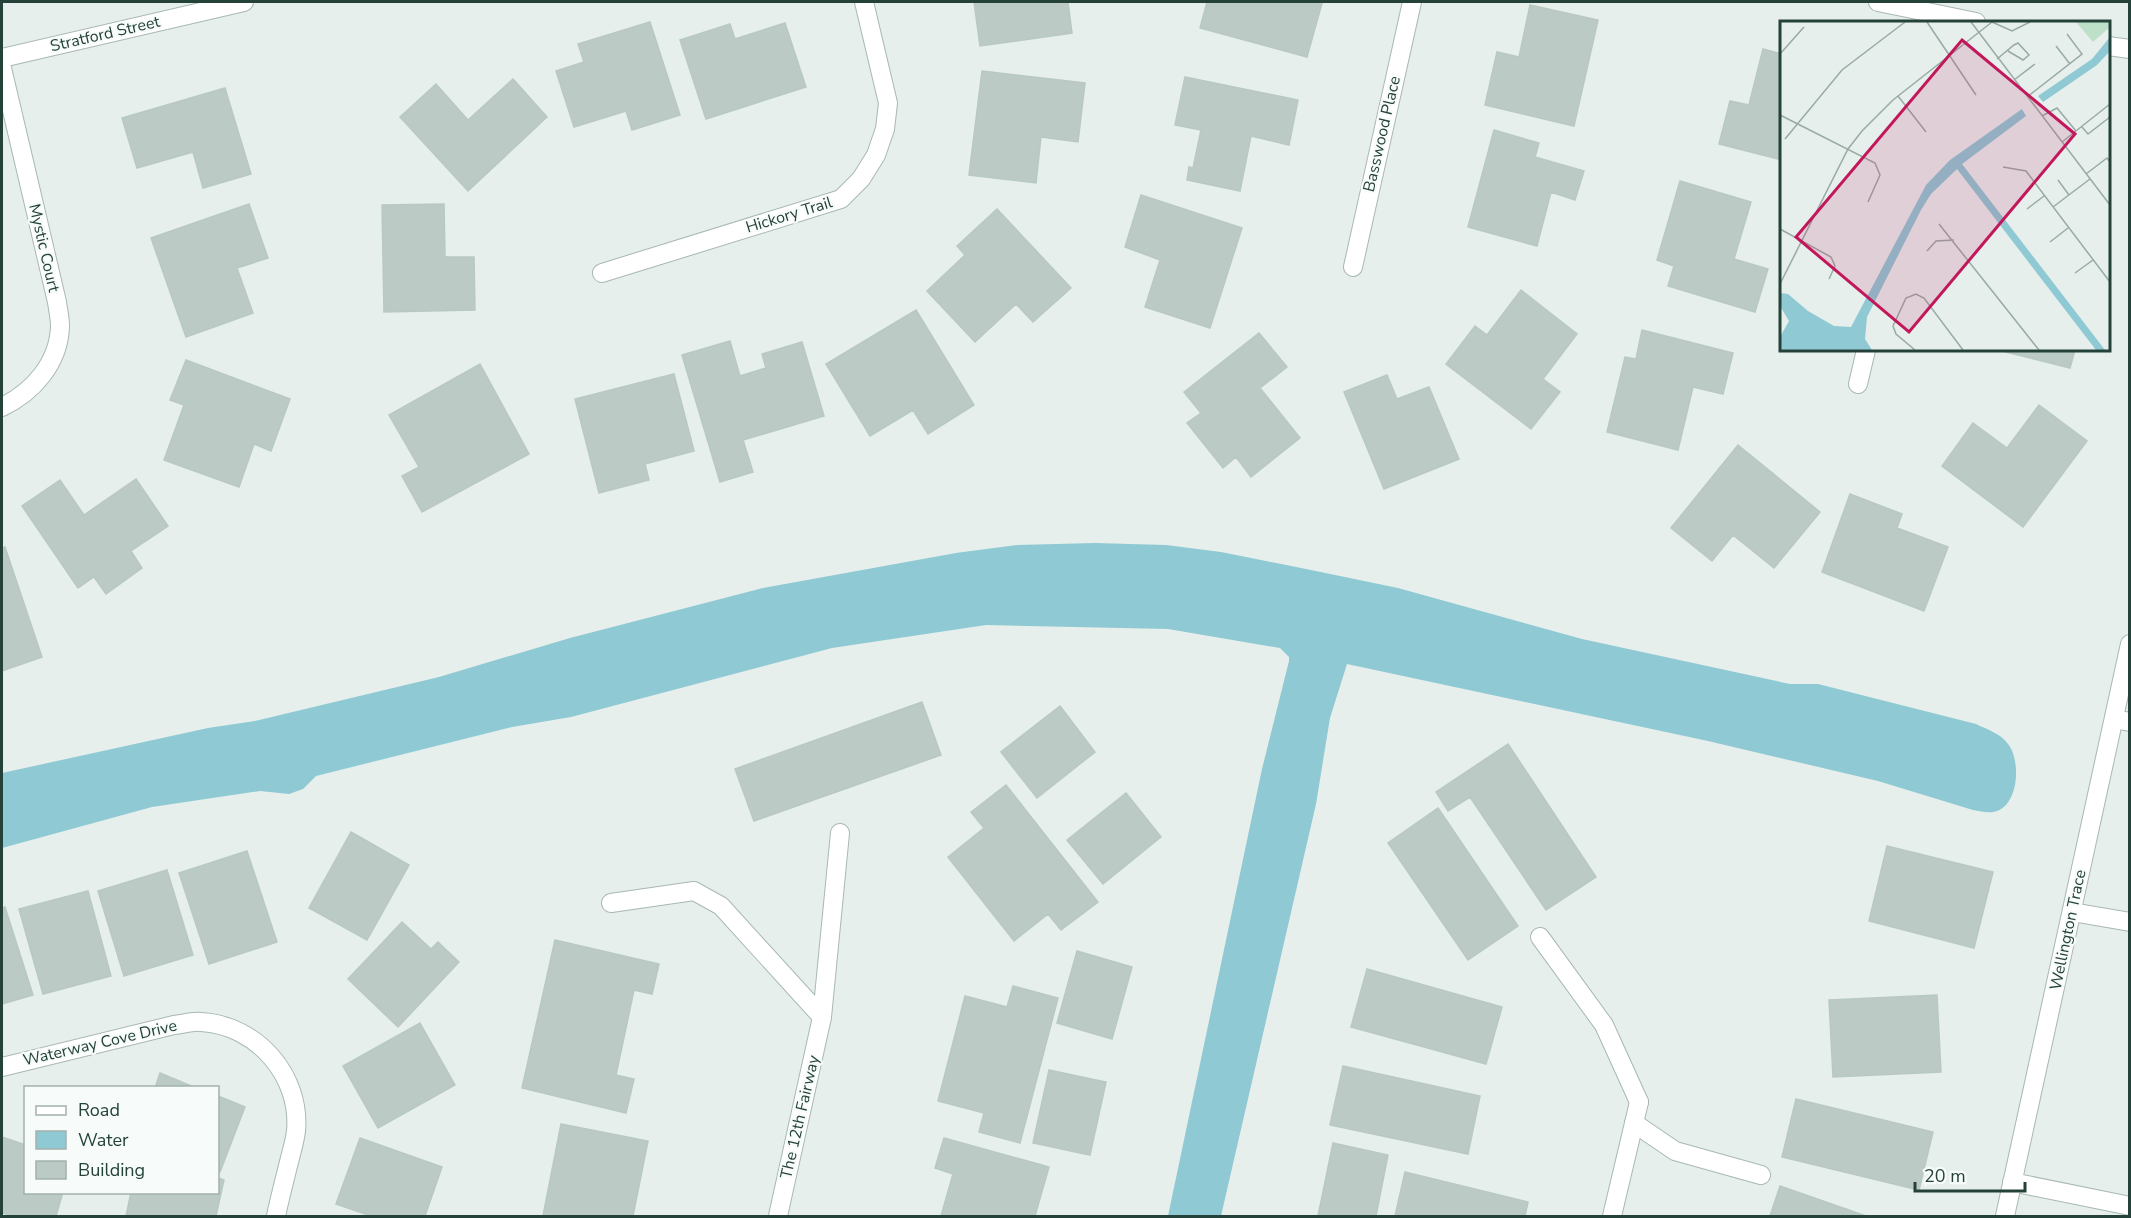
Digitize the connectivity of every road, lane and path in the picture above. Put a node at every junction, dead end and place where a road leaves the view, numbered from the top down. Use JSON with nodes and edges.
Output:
{"nodes":[{"id":1,"x":244,"y":2,"type":"edge"},
{"id":2,"x":864,"y":2,"type":"edge"},
{"id":3,"x":1412,"y":2,"type":"edge"},
{"id":4,"x":1878,"y":2,"type":"edge"},
{"id":5,"x":1946,"y":14,"type":"edge"},
{"id":6,"x":1972,"y":21,"type":"edge"},
{"id":7,"x":2110,"y":46,"type":"edge"},
{"id":8,"x":2130,"y":49,"type":"edge"},
{"id":9,"x":2,"y":58,"type":"edge"},
{"id":10,"x":2,"y":68,"type":"edge"},
{"id":11,"x":1353,"y":267,"type":"dead end"},
{"id":12,"x":602,"y":273,"type":"dead end"},
{"id":13,"x":1866,"y":351,"type":"edge"},
{"id":14,"x":1858,"y":384,"type":"dead end"},
{"id":15,"x":2,"y":407,"type":"edge"},
{"id":16,"x":2130,"y":644,"type":"edge"},
{"id":17,"x":2122,"y":720,"type":"edge"},
{"id":18,"x":840,"y":833,"type":"dead end"},
{"id":19,"x":611,"y":903,"type":"dead end"},
{"id":20,"x":2072,"y":912,"type":"junction"},
{"id":21,"x":2130,"y":922,"type":"edge"},
{"id":22,"x":1540,"y":937,"type":"dead end"},
{"id":23,"x":822,"y":1017,"type":"junction"},
{"id":24,"x":2,"y":1067,"type":"edge"},
{"id":25,"x":1634,"y":1123,"type":"junction"},
{"id":26,"x":1761,"y":1174,"type":"dead end"},
{"id":27,"x":2012,"y":1182,"type":"junction"},
{"id":28,"x":2130,"y":1206,"type":"edge"},
{"id":29,"x":276,"y":1216,"type":"edge"},
{"id":30,"x":778,"y":1216,"type":"edge"},
{"id":31,"x":1612,"y":1216,"type":"edge"},
{"id":32,"x":2005,"y":1216,"type":"edge"}],
"edges":[{"from":1,"to":9,"type":"street","name":"Stratford Street"},
{"from":2,"to":12,"type":"street","name":"Hickory Trail"},
{"from":3,"to":11,"type":"street","name":"Basswood Place"},
{"from":4,"to":5,"type":"street"},
{"from":5,"to":6,"type":"street"},
{"from":7,"to":8,"type":"street"},
{"from":10,"to":15,"type":"street","name":"Mystic Court"},
{"from":13,"to":14,"type":"street"},
{"from":16,"to":17,"type":"street","name":"Wellington Trace"},
{"from":17,"to":20,"type":"street","name":"Wellington Trace"},
{"from":18,"to":23,"type":"street","name":"The 12th Fairway"},
{"from":19,"to":23,"type":"street"},
{"from":20,"to":21,"type":"street"},
{"from":20,"to":27,"type":"street","name":"Wellington Trace"},
{"from":22,"to":25,"type":"street"},
{"from":23,"to":30,"type":"street","name":"The 12th Fairway"},
{"from":24,"to":29,"type":"street","name":"Waterway Cove Drive"},
{"from":25,"to":26,"type":"street"},
{"from":25,"to":31,"type":"street"},
{"from":27,"to":28,"type":"street"},
{"from":27,"to":32,"type":"street","name":"Wellington Trace"}]}
